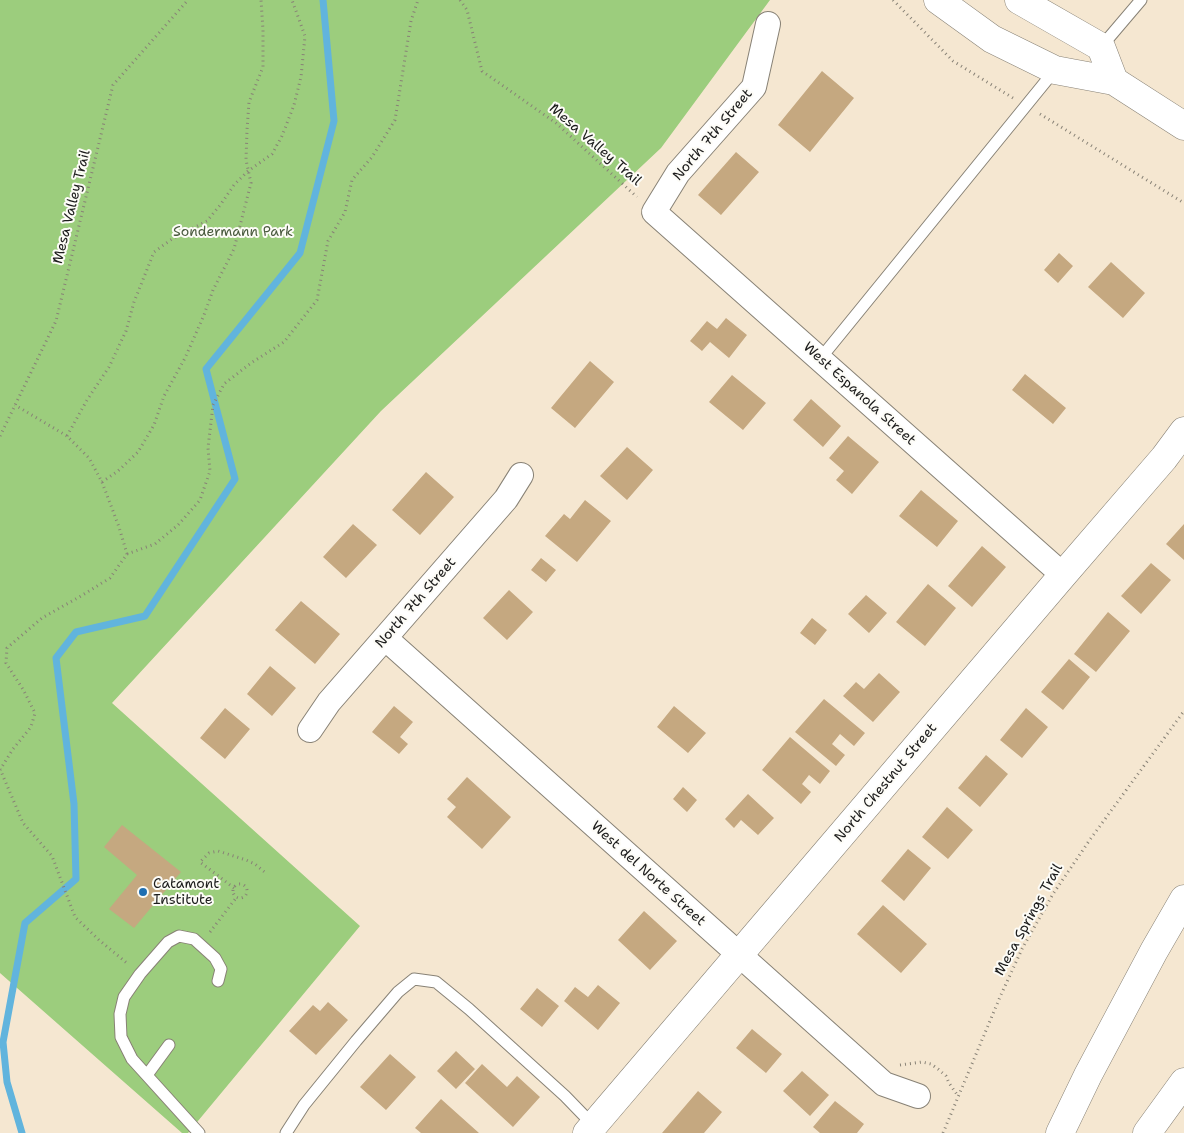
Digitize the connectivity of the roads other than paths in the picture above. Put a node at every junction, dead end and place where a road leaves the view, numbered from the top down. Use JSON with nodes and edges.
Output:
{"nodes":[{"id":1,"x":938,"y":0,"type":"edge"},
{"id":2,"x":1019,"y":0,"type":"edge"},
{"id":3,"x":1141,"y":0,"type":"edge"},
{"id":4,"x":768,"y":24,"type":"dead end"},
{"id":5,"x":1100,"y":47,"type":"junction"},
{"id":6,"x":1055,"y":70,"type":"junction"},
{"id":7,"x":1114,"y":81,"type":"junction"},
{"id":8,"x":1184,"y":126,"type":"edge"},
{"id":9,"x":654,"y":212,"type":"joint"},
{"id":10,"x":820,"y":359,"type":"junction"},
{"id":11,"x":1184,"y":431,"type":"edge"},
{"id":12,"x":521,"y":475,"type":"dead end"},
{"id":13,"x":1063,"y":575,"type":"junction"},
{"id":14,"x":385,"y":638,"type":"junction"},
{"id":15,"x":310,"y":730,"type":"dead end"},
{"id":16,"x":1184,"y":899,"type":"edge"},
{"id":17,"x":739,"y":955,"type":"junction"},
{"id":18,"x":218,"y":981,"type":"dead end"},
{"id":19,"x":169,"y":1045,"type":"dead end"},
{"id":20,"x":148,"y":1075,"type":"junction"},
{"id":21,"x":1184,"y":1082,"type":"edge"},
{"id":22,"x":918,"y":1096,"type":"dead end"},
{"id":23,"x":594,"y":1130,"type":"edge"},
{"id":24,"x":199,"y":1133,"type":"edge"},
{"id":25,"x":286,"y":1133,"type":"edge"},
{"id":26,"x":1060,"y":1133,"type":"edge"},
{"id":27,"x":1147,"y":1133,"type":"edge"}],
"edges":[{"from":1,"to":6,"type":"main road"},
{"from":2,"to":5,"type":"main road"},
{"from":3,"to":5,"type":"lane"},
{"from":4,"to":9,"type":"street","name":"North 7th Street"},
{"from":5,"to":7,"type":"main road"},
{"from":6,"to":7,"type":"main road"},
{"from":6,"to":10,"type":"lane"},
{"from":7,"to":8,"type":"main road"},
{"from":9,"to":10,"type":"street","name":"West Espanola Street"},
{"from":10,"to":13,"type":"street","name":"West Espanola Street"},
{"from":11,"to":13,"type":"main road","name":"North Chestnut Street"},
{"from":12,"to":14,"type":"street","name":"North 7th Street"},
{"from":13,"to":17,"type":"main road","name":"North Chestnut Street"},
{"from":14,"to":15,"type":"street","name":"North 7th Street"},
{"from":14,"to":17,"type":"street","name":"West del Norte Street"},
{"from":16,"to":26,"type":"main road"},
{"from":17,"to":22,"type":"street","name":"West del Norte Street"},
{"from":17,"to":23,"type":"main road","name":"North Chestnut Street"},
{"from":18,"to":20,"type":"lane"},
{"from":19,"to":20,"type":"lane"},
{"from":20,"to":24,"type":"lane"},
{"from":21,"to":27,"type":"main road"},
{"from":23,"to":25,"type":"lane"}]}
